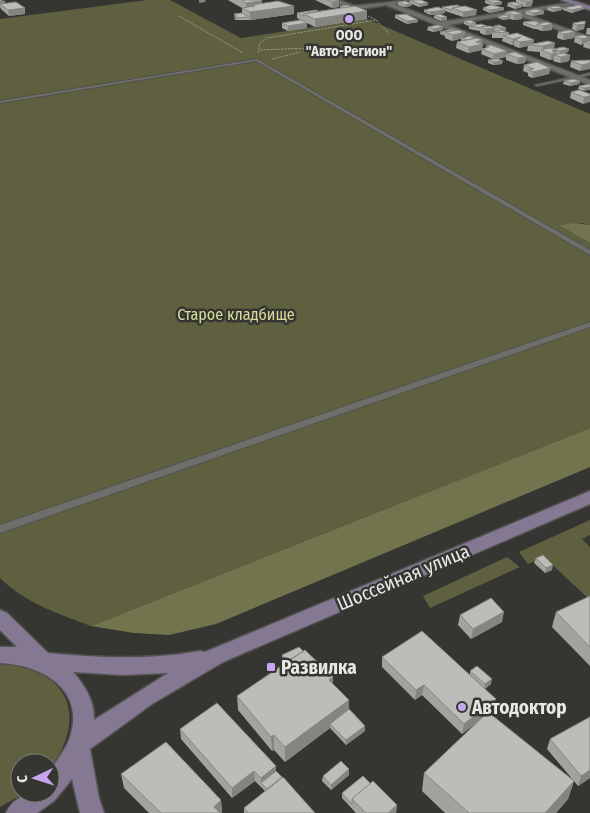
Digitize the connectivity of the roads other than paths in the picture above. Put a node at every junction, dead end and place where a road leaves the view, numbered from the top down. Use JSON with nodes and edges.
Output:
{"nodes":[{"id":1,"x":333,"y":0,"type":"edge"},
{"id":2,"x":408,"y":0,"type":"edge"},
{"id":3,"x":564,"y":0,"type":"edge"},
{"id":4,"x":590,"y":1,"type":"edge"},
{"id":5,"x":386,"y":3,"type":"junction"},
{"id":6,"x":574,"y":3,"type":"junction"},
{"id":7,"x":590,"y":8,"type":"edge"},
{"id":8,"x":514,"y":13,"type":"junction"},
{"id":9,"x":440,"y":24,"type":"junction"},
{"id":10,"x":590,"y":39,"type":"edge"},
{"id":11,"x":590,"y":74,"type":"edge"},
{"id":12,"x":574,"y":77,"type":"junction"},
{"id":13,"x":590,"y":83,"type":"edge"},
{"id":14,"x":537,"y":85,"type":"dead end"},
{"id":15,"x":0,"y":102,"type":"edge"},
{"id":16,"x":590,"y":253,"type":"edge"},
{"id":17,"x":590,"y":324,"type":"edge"},
{"id":18,"x":590,"y":496,"type":"edge"},
{"id":19,"x":0,"y":528,"type":"edge"},
{"id":20,"x":0,"y":618,"type":"edge"},
{"id":21,"x":0,"y":655,"type":"edge"},
{"id":22,"x":216,"y":656,"type":"junction"},
{"id":23,"x":43,"y":661,"type":"junction"},
{"id":24,"x":78,"y":745,"type":"junction"},
{"id":25,"x":60,"y":776,"type":"edge"},
{"id":26,"x":32,"y":803,"type":"edge"},
{"id":27,"x":18,"y":813,"type":"edge"},
{"id":28,"x":92,"y":813,"type":"edge"}],
"edges":[{"from":1,"to":5,"type":"street"},
{"from":2,"to":5,"type":"street"},
{"from":3,"to":6,"type":"main road"},
{"from":4,"to":6,"type":"main road"},
{"from":5,"to":9,"type":"street"},
{"from":6,"to":7,"type":"main road"},
{"from":6,"to":8,"type":"street"},
{"from":8,"to":9,"type":"street"},
{"from":8,"to":10,"type":"street"},
{"from":9,"to":12,"type":"street"},
{"from":11,"to":12,"type":"lane"},
{"from":12,"to":13,"type":"street"},
{"from":12,"to":14,"type":"lane"},
{"from":15,"to":16,"type":"lane"},
{"from":17,"to":19,"type":"lane"},
{"from":18,"to":22,"type":"main road","name":"Шоссейная улица"},
{"from":20,"to":23,"type":"main road"},
{"from":21,"to":23,"type":"main road"},
{"from":22,"to":23,"type":"main road","name":"Шоссейная улица"},
{"from":22,"to":24,"type":"main road","name":"Шоссейная улица"},
{"from":23,"to":24,"type":"main road"},
{"from":24,"to":25,"type":"main road"},
{"from":24,"to":28,"type":"main road"},
{"from":26,"to":27,"type":"main road"}]}
